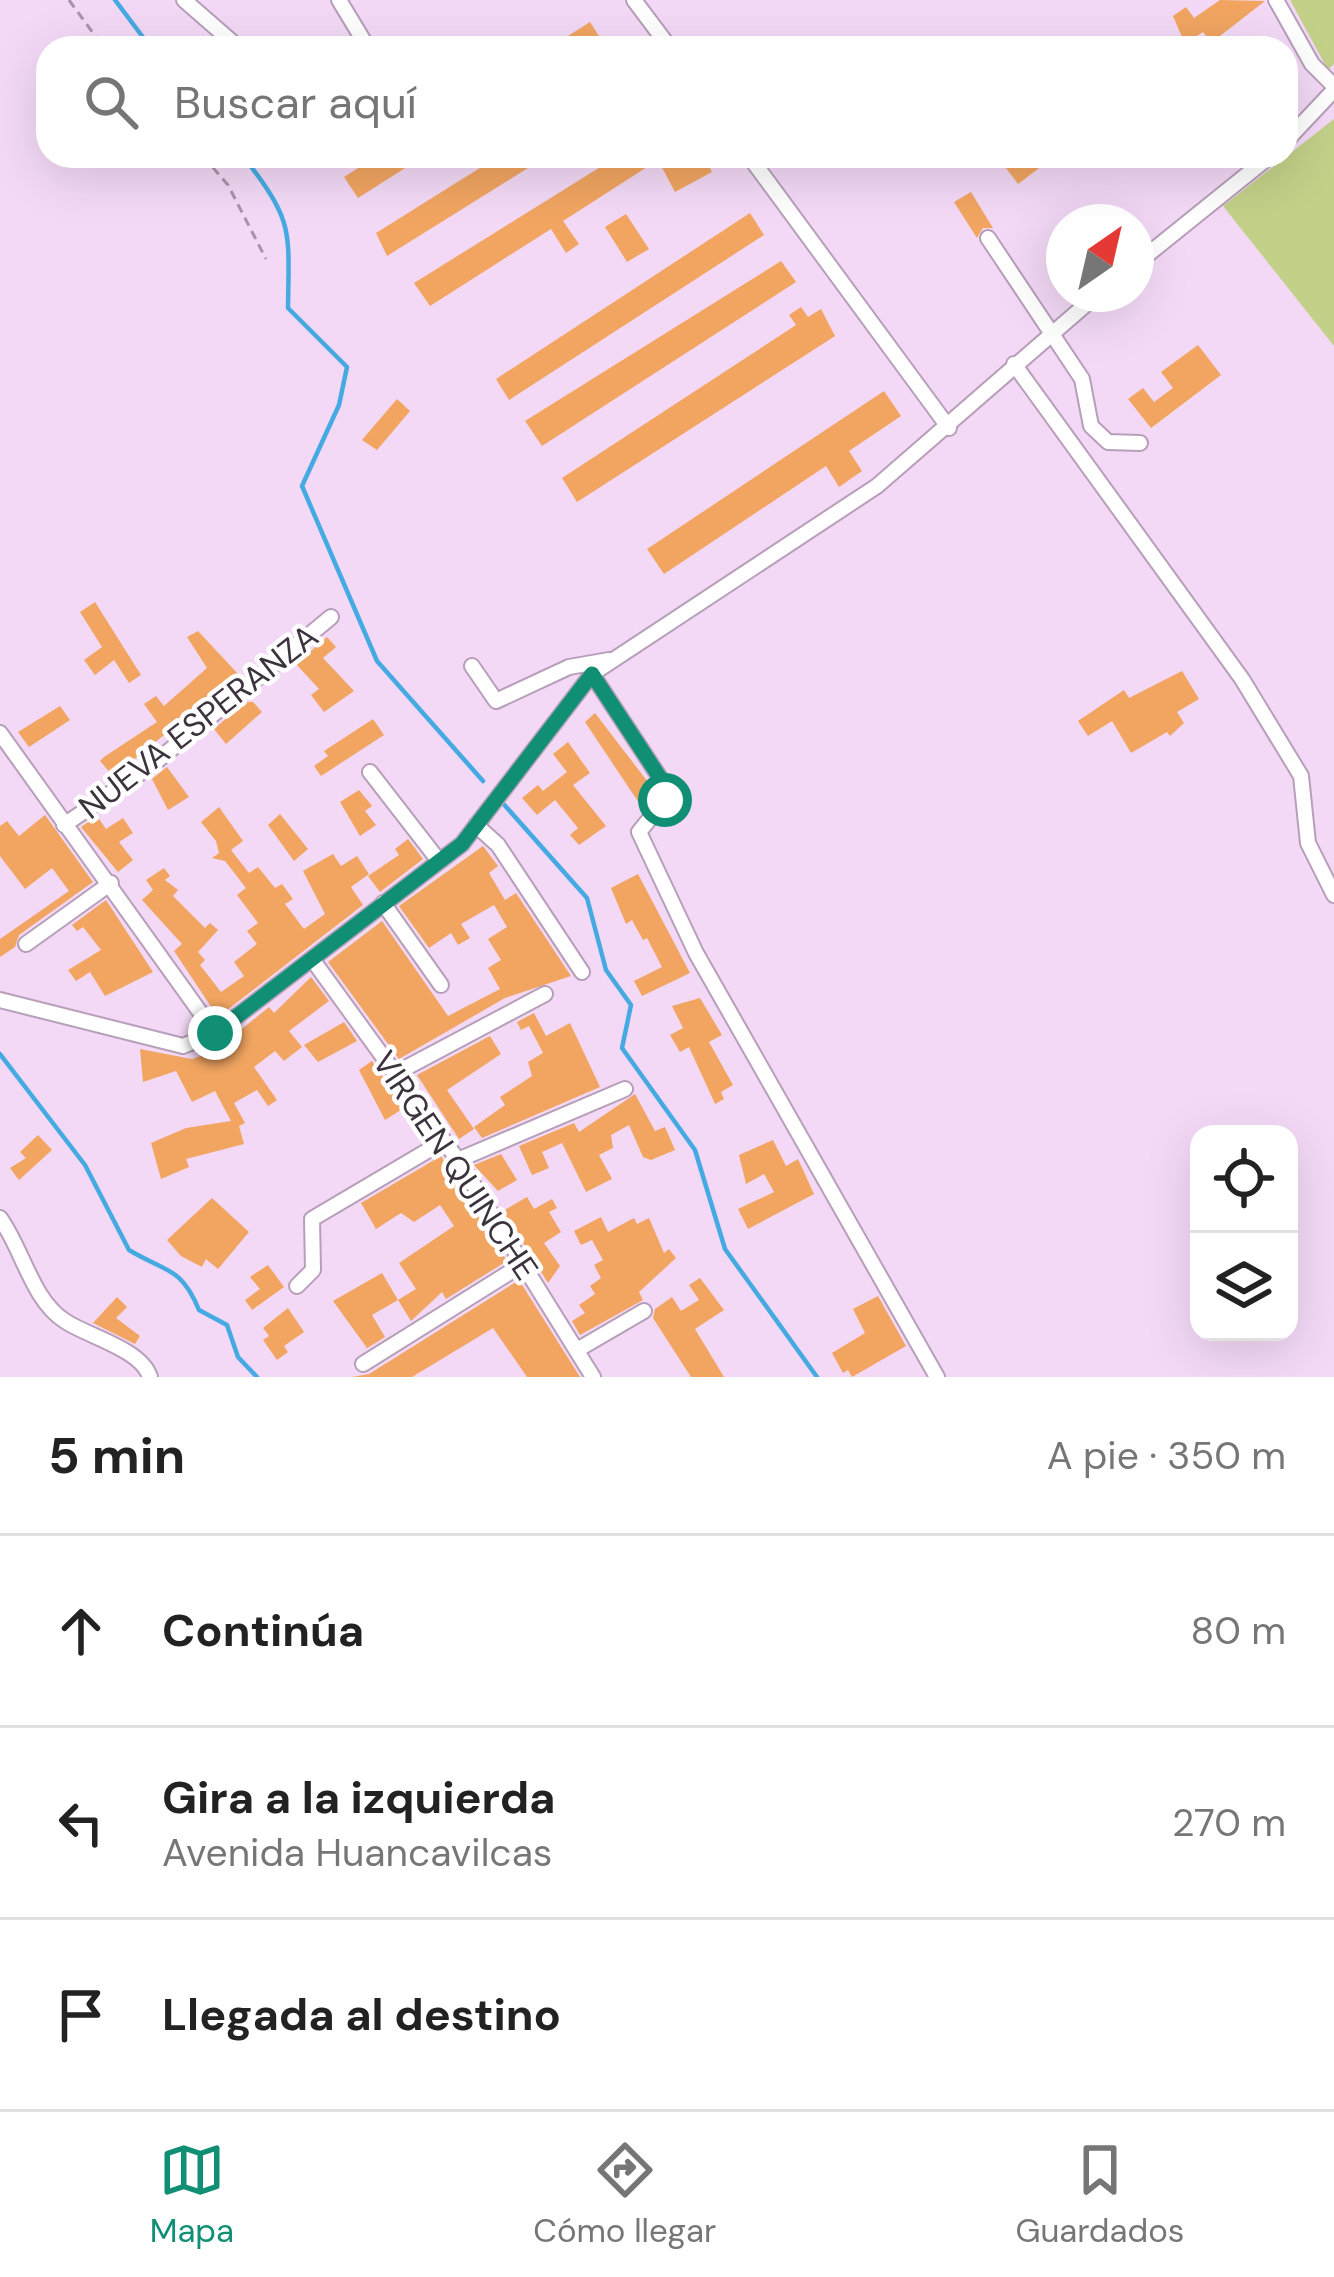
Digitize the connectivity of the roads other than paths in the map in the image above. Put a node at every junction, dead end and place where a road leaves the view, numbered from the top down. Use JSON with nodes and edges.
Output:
{"nodes":[{"id":1,"x":184,"y":0,"type":"edge"},
{"id":2,"x":339,"y":0,"type":"edge"},
{"id":3,"x":634,"y":0,"type":"edge"},
{"id":4,"x":1276,"y":0,"type":"edge"},
{"id":5,"x":225,"y":36,"type":"edge"},
{"id":6,"x":361,"y":36,"type":"edge"},
{"id":7,"x":661,"y":36,"type":"edge"},
{"id":8,"x":1296,"y":36,"type":"edge"},
{"id":9,"x":1298,"y":39,"type":"edge"},
{"id":10,"x":1334,"y":88,"type":"edge"},
{"id":11,"x":1298,"y":128,"type":"edge"},
{"id":12,"x":758,"y":168,"type":"edge"},
{"id":13,"x":1255,"y":168,"type":"edge"},
{"id":14,"x":988,"y":238,"type":"dead end"},
{"id":15,"x":1154,"y":249,"type":"edge"},
{"id":16,"x":1075,"y":312,"type":"edge"},
{"id":17,"x":1049,"y":332,"type":"junction"},
{"id":18,"x":1014,"y":364,"type":"junction"},
{"id":19,"x":949,"y":428,"type":"junction"},
{"id":20,"x":1140,"y":443,"type":"dead end"},
{"id":21,"x":331,"y":617,"type":"dead end"},
{"id":22,"x":614,"y":660,"type":"junction"},
{"id":23,"x":472,"y":666,"type":"dead end"},
{"id":24,"x":592,"y":674,"type":"junction"},
{"id":25,"x":0,"y":734,"type":"edge"},
{"id":26,"x":6,"y":752,"type":"edge"},
{"id":27,"x":370,"y":772,"type":"dead end"},
{"id":28,"x":64,"y":824,"type":"junction"},
{"id":29,"x":476,"y":825,"type":"junction"},
{"id":30,"x":439,"y":861,"type":"junction"},
{"id":31,"x":111,"y":883,"type":"junction"},
{"id":32,"x":1334,"y":896,"type":"edge"},
{"id":33,"x":383,"y":903,"type":"junction"},
{"id":34,"x":26,"y":944,"type":"dead end"},
{"id":35,"x":312,"y":959,"type":"junction"},
{"id":36,"x":582,"y":972,"type":"dead end"},
{"id":37,"x":441,"y":985,"type":"dead end"},
{"id":38,"x":545,"y":994,"type":"dead end"},
{"id":39,"x":0,"y":1000,"type":"edge"},
{"id":40,"x":215,"y":1033,"type":"junction"},
{"id":41,"x":398,"y":1072,"type":"junction"},
{"id":42,"x":625,"y":1089,"type":"dead end"},
{"id":43,"x":444,"y":1141,"type":"junction"},
{"id":44,"x":458,"y":1160,"type":"junction"},
{"id":45,"x":0,"y":1218,"type":"edge"},
{"id":46,"x":523,"y":1264,"type":"junction"},
{"id":47,"x":297,"y":1286,"type":"dead end"},
{"id":48,"x":644,"y":1311,"type":"dead end"},
{"id":49,"x":577,"y":1350,"type":"junction"},
{"id":50,"x":363,"y":1364,"type":"dead end"},
{"id":51,"x":150,"y":1377,"type":"edge"},
{"id":52,"x":593,"y":1377,"type":"edge"},
{"id":53,"x":938,"y":1377,"type":"edge"}],
"edges":[{"from":1,"to":5,"type":"street"},
{"from":2,"to":6,"type":"street"},
{"from":3,"to":7,"type":"street"},
{"from":4,"to":8,"type":"street"},
{"from":9,"to":10,"type":"street"},
{"from":10,"to":11,"type":"street"},
{"from":12,"to":19,"type":"street"},
{"from":13,"to":15,"type":"street"},
{"from":14,"to":17,"type":"street"},
{"from":16,"to":17,"type":"street"},
{"from":17,"to":18,"type":"street"},
{"from":17,"to":20,"type":"street"},
{"from":18,"to":19,"type":"street"},
{"from":18,"to":32,"type":"street"},
{"from":19,"to":22,"type":"street"},
{"from":21,"to":28,"type":"street","name":"NUEVA ESPERANZA"},
{"from":22,"to":23,"type":"street"},
{"from":22,"to":24,"type":"street"},
{"from":24,"to":29,"type":"street"},
{"from":24,"to":53,"type":"street"},
{"from":25,"to":26,"type":"street"},
{"from":26,"to":28,"type":"street"},
{"from":27,"to":30,"type":"street"},
{"from":28,"to":31,"type":"street"},
{"from":29,"to":30,"type":"street"},
{"from":29,"to":36,"type":"street"},
{"from":30,"to":33,"type":"street"},
{"from":31,"to":34,"type":"street"},
{"from":31,"to":40,"type":"street"},
{"from":33,"to":35,"type":"street"},
{"from":33,"to":37,"type":"street"},
{"from":35,"to":40,"type":"street"},
{"from":35,"to":41,"type":"street","name":"VIRGEN QUINCHE"},
{"from":38,"to":41,"type":"street"},
{"from":39,"to":40,"type":"street"},
{"from":41,"to":43,"type":"street","name":"VIRGEN QUINCHE"},
{"from":42,"to":44,"type":"street"},
{"from":43,"to":44,"type":"street","name":"VIRGEN QUINCHE"},
{"from":43,"to":47,"type":"street"},
{"from":44,"to":46,"type":"street","name":"VIRGEN QUINCHE"},
{"from":45,"to":51,"type":"street"},
{"from":46,"to":49,"type":"street","name":"VIRGEN QUINCHE"},
{"from":46,"to":50,"type":"street"},
{"from":48,"to":49,"type":"street"},
{"from":49,"to":52,"type":"street","name":"VIRGEN QUINCHE"}]}
